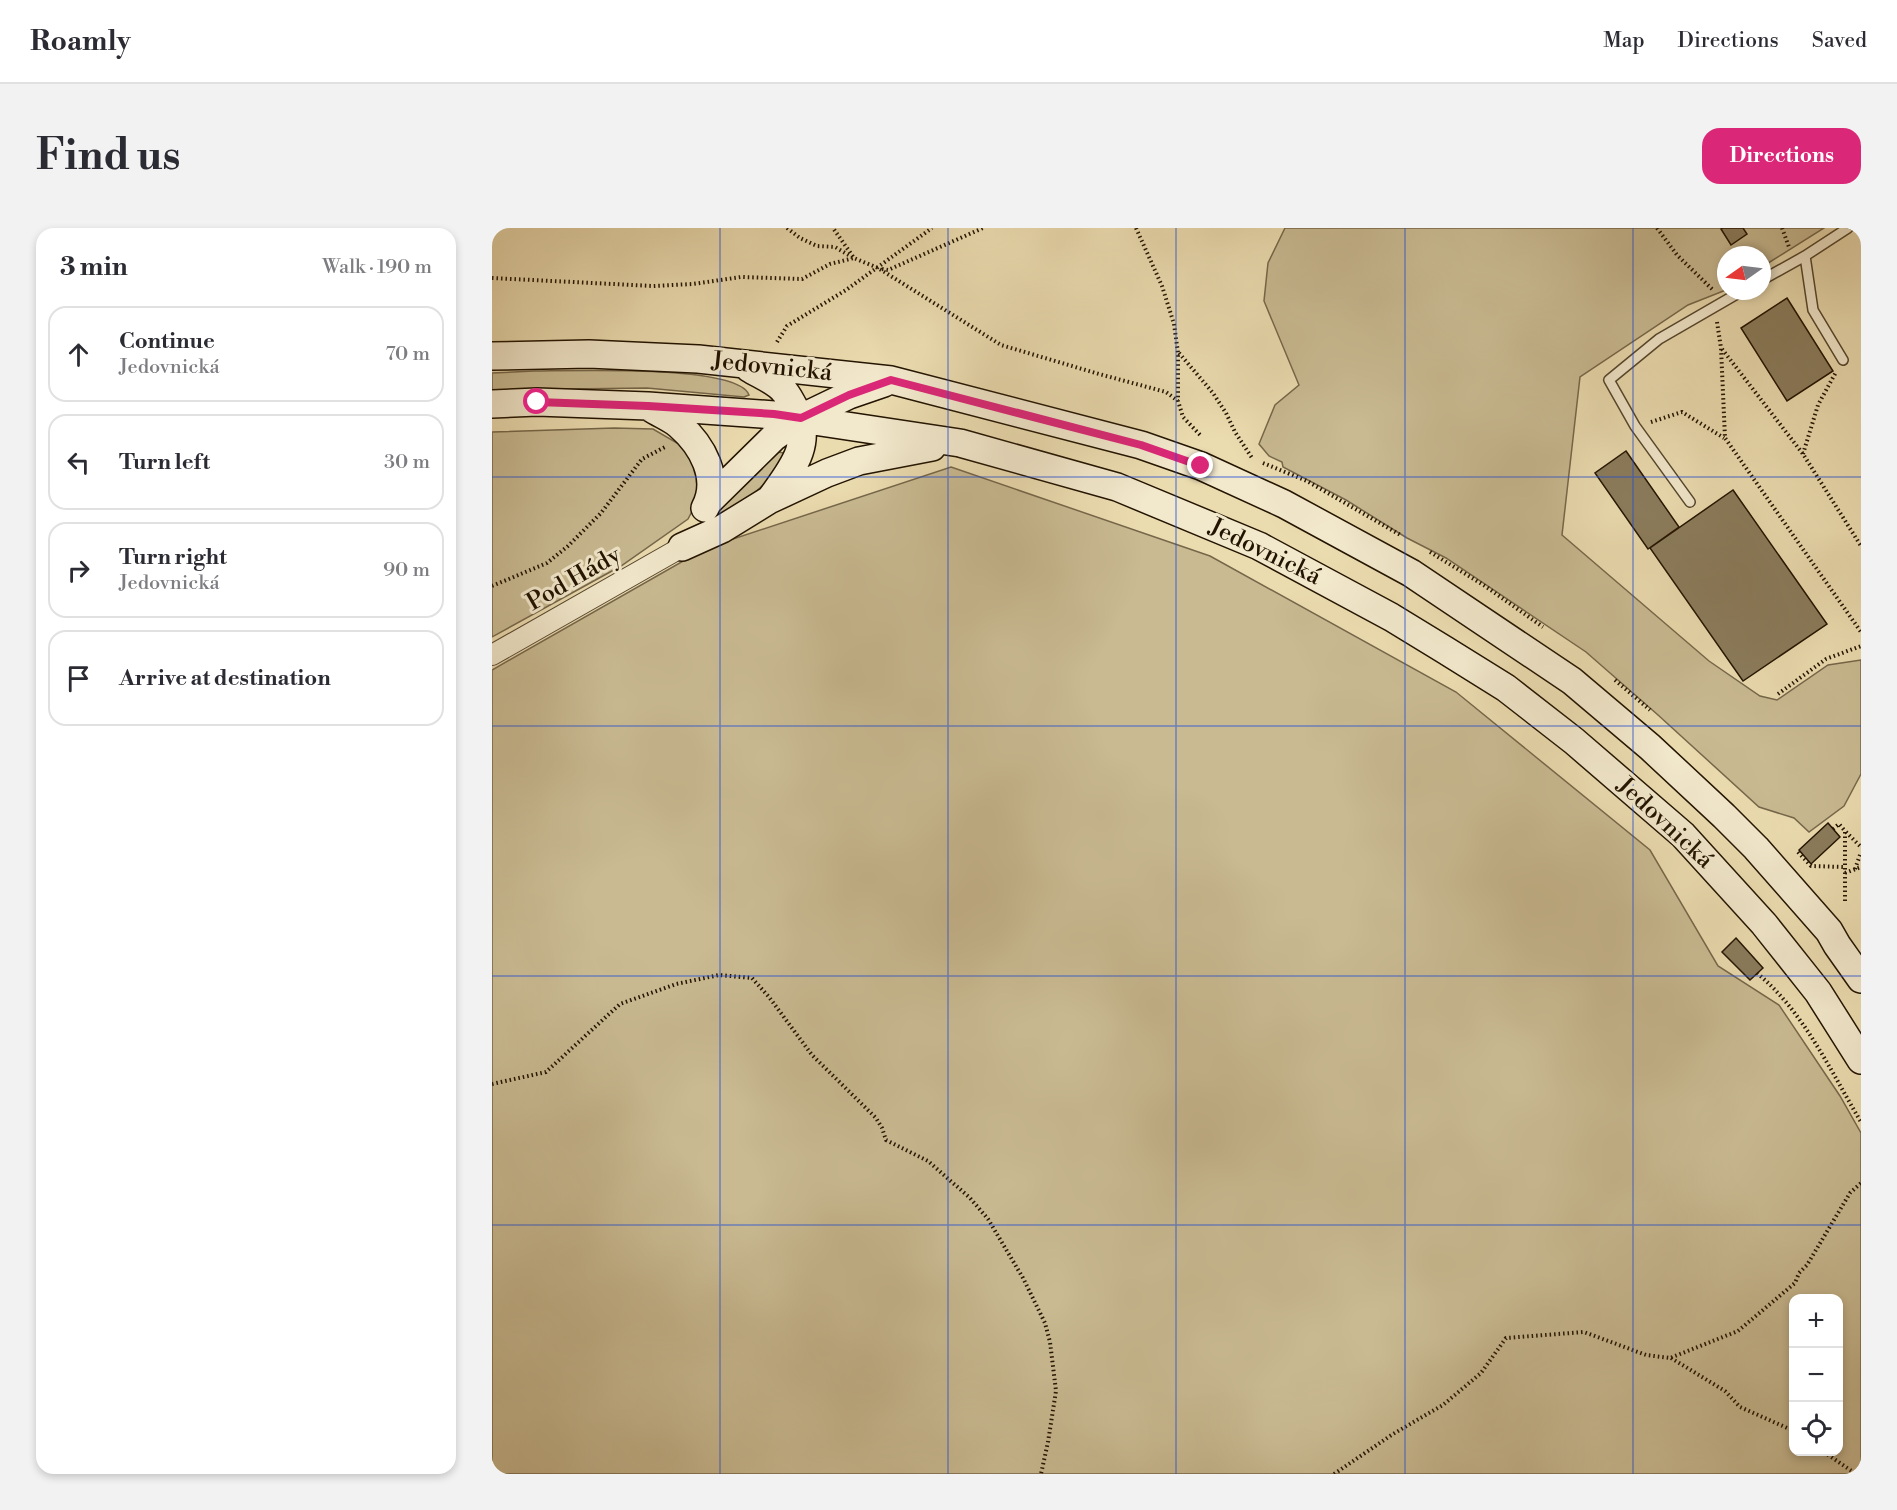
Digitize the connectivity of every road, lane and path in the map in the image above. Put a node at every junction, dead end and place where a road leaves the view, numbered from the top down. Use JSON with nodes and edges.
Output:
{"nodes":[{"id":1,"x":787,"y":228,"type":"edge"},
{"id":2,"x":833,"y":228,"type":"edge"},
{"id":3,"x":932,"y":228,"type":"edge"},
{"id":4,"x":983,"y":228,"type":"edge"},
{"id":5,"x":1657,"y":228,"type":"edge"},
{"id":6,"x":1848,"y":228,"type":"edge"},
{"id":7,"x":1805,"y":256,"type":"junction"},
{"id":8,"x":854,"y":258,"type":"junction"},
{"id":9,"x":878,"y":267,"type":"junction"},
{"id":10,"x":1771,"y":275,"type":"edge"},
{"id":11,"x":492,"y":278,"type":"edge"},
{"id":12,"x":1725,"y":301,"type":"joint"},
{"id":13,"x":1715,"y":306,"type":"junction"},
{"id":14,"x":1721,"y":348,"type":"junction"},
{"id":15,"x":1179,"y":353,"type":"dead end"},
{"id":16,"x":492,"y":356,"type":"edge"},
{"id":17,"x":1843,"y":360,"type":"joint"},
{"id":18,"x":741,"y":363,"type":"junction"},
{"id":19,"x":775,"y":368,"type":"junction"},
{"id":20,"x":891,"y":380,"type":"junction"},
{"id":21,"x":1178,"y":401,"type":"dead end"},
{"id":22,"x":492,"y":404,"type":"edge"},
{"id":23,"x":648,"y":406,"type":"junction"},
{"id":24,"x":801,"y":418,"type":"junction"},
{"id":25,"x":1635,"y":426,"type":"junction"},
{"id":26,"x":690,"y":438,"type":"junction"},
{"id":27,"x":1725,"y":438,"type":"junction"},
{"id":28,"x":960,"y":443,"type":"junction"},
{"id":29,"x":1803,"y":454,"type":"junction"},
{"id":30,"x":1252,"y":458,"type":"dead end"},
{"id":31,"x":769,"y":500,"type":"junction"},
{"id":32,"x":709,"y":501,"type":"junction"},
{"id":33,"x":1690,"y":502,"type":"dead end"},
{"id":34,"x":1861,"y":546,"type":"edge"},
{"id":35,"x":682,"y":547,"type":"junction"},
{"id":36,"x":492,"y":586,"type":"edge"},
{"id":37,"x":1861,"y":632,"type":"edge"},
{"id":38,"x":1861,"y":646,"type":"edge"},
{"id":39,"x":492,"y":655,"type":"edge"},
{"id":40,"x":1778,"y":694,"type":"dead end"},
{"id":41,"x":1833,"y":829,"type":"dead end"},
{"id":42,"x":1845,"y":831,"type":"junction"},
{"id":43,"x":1861,"y":847,"type":"edge"},
{"id":44,"x":1861,"y":852,"type":"edge"},
{"id":45,"x":1811,"y":866,"type":"dead end"},
{"id":46,"x":1845,"y":867,"type":"junction"},
{"id":47,"x":1861,"y":867,"type":"edge"},
{"id":48,"x":1855,"y":869,"type":"junction"},
{"id":49,"x":1845,"y":873,"type":"junction"},
{"id":50,"x":1845,"y":903,"type":"dead end"},
{"id":51,"x":1757,"y":973,"type":"dead end"},
{"id":52,"x":1861,"y":979,"type":"edge"},
{"id":53,"x":1861,"y":1060,"type":"edge"},
{"id":54,"x":492,"y":1084,"type":"edge"},
{"id":55,"x":1861,"y":1122,"type":"edge"},
{"id":56,"x":1861,"y":1183,"type":"edge"},
{"id":57,"x":1670,"y":1358,"type":"junction"},
{"id":58,"x":1789,"y":1429,"type":"edge"},
{"id":59,"x":1830,"y":1456,"type":"edge"},
{"id":60,"x":1041,"y":1474,"type":"edge"},
{"id":61,"x":1334,"y":1474,"type":"edge"},
{"id":62,"x":1856,"y":1474,"type":"edge"}],
"edges":[{"from":1,"to":8,"type":"path"},
{"from":2,"to":8,"type":"path"},
{"from":3,"to":9,"type":"path"},
{"from":4,"to":9,"type":"path"},
{"from":5,"to":12,"type":"path"},
{"from":6,"to":7,"type":"lane"},
{"from":7,"to":10,"type":"lane"},
{"from":7,"to":17,"type":"lane"},
{"from":8,"to":9,"type":"path"},
{"from":8,"to":11,"type":"path"},
{"from":9,"to":19,"type":"path"},
{"from":9,"to":21,"type":"path"},
{"from":12,"to":13,"type":"lane"},
{"from":13,"to":14,"type":"path"},
{"from":13,"to":25,"type":"lane"},
{"from":14,"to":27,"type":"path"},
{"from":14,"to":29,"type":"path"},
{"from":15,"to":30,"type":"path"},
{"from":16,"to":18,"type":"main road","name":"Jedovnická"},
{"from":17,"to":29,"type":"path"},
{"from":18,"to":19,"type":"main road","name":"Jedovnická"},
{"from":18,"to":24,"type":"main road"},
{"from":19,"to":20,"type":"main road","name":"Jedovnická"},
{"from":20,"to":24,"type":"main road"},
{"from":20,"to":52,"type":"main road","name":"Jedovnická"},
{"from":22,"to":23,"type":"main road","name":"Jedovnická"},
{"from":23,"to":24,"type":"main road","name":"Jedovnická"},
{"from":23,"to":26,"type":"main road"},
{"from":24,"to":28,"type":"main road","name":"Jedovnická"},
{"from":24,"to":31,"type":"main road"},
{"from":24,"to":32,"type":"main road"},
{"from":25,"to":27,"type":"path"},
{"from":25,"to":33,"type":"lane"},
{"from":26,"to":32,"type":"main road"},
{"from":26,"to":36,"type":"path"},
{"from":27,"to":37,"type":"path"},
{"from":28,"to":31,"type":"main road"},
{"from":28,"to":53,"type":"main road","name":"Jedovnická"},
{"from":29,"to":34,"type":"path"},
{"from":31,"to":35,"type":"main road"},
{"from":32,"to":35,"type":"main road"},
{"from":35,"to":39,"type":"street","name":"Pod Hády"},
{"from":38,"to":40,"type":"path"},
{"from":41,"to":42,"type":"path"},
{"from":42,"to":43,"type":"path"},
{"from":42,"to":46,"type":"path"},
{"from":44,"to":48,"type":"path"},
{"from":45,"to":46,"type":"path"},
{"from":46,"to":49,"type":"path"},
{"from":47,"to":48,"type":"path"},
{"from":48,"to":49,"type":"path"},
{"from":49,"to":50,"type":"path"},
{"from":51,"to":55,"type":"path"},
{"from":54,"to":60,"type":"path"},
{"from":56,"to":57,"type":"path"},
{"from":57,"to":58,"type":"path"},
{"from":57,"to":61,"type":"path"},
{"from":59,"to":62,"type":"path"}]}
